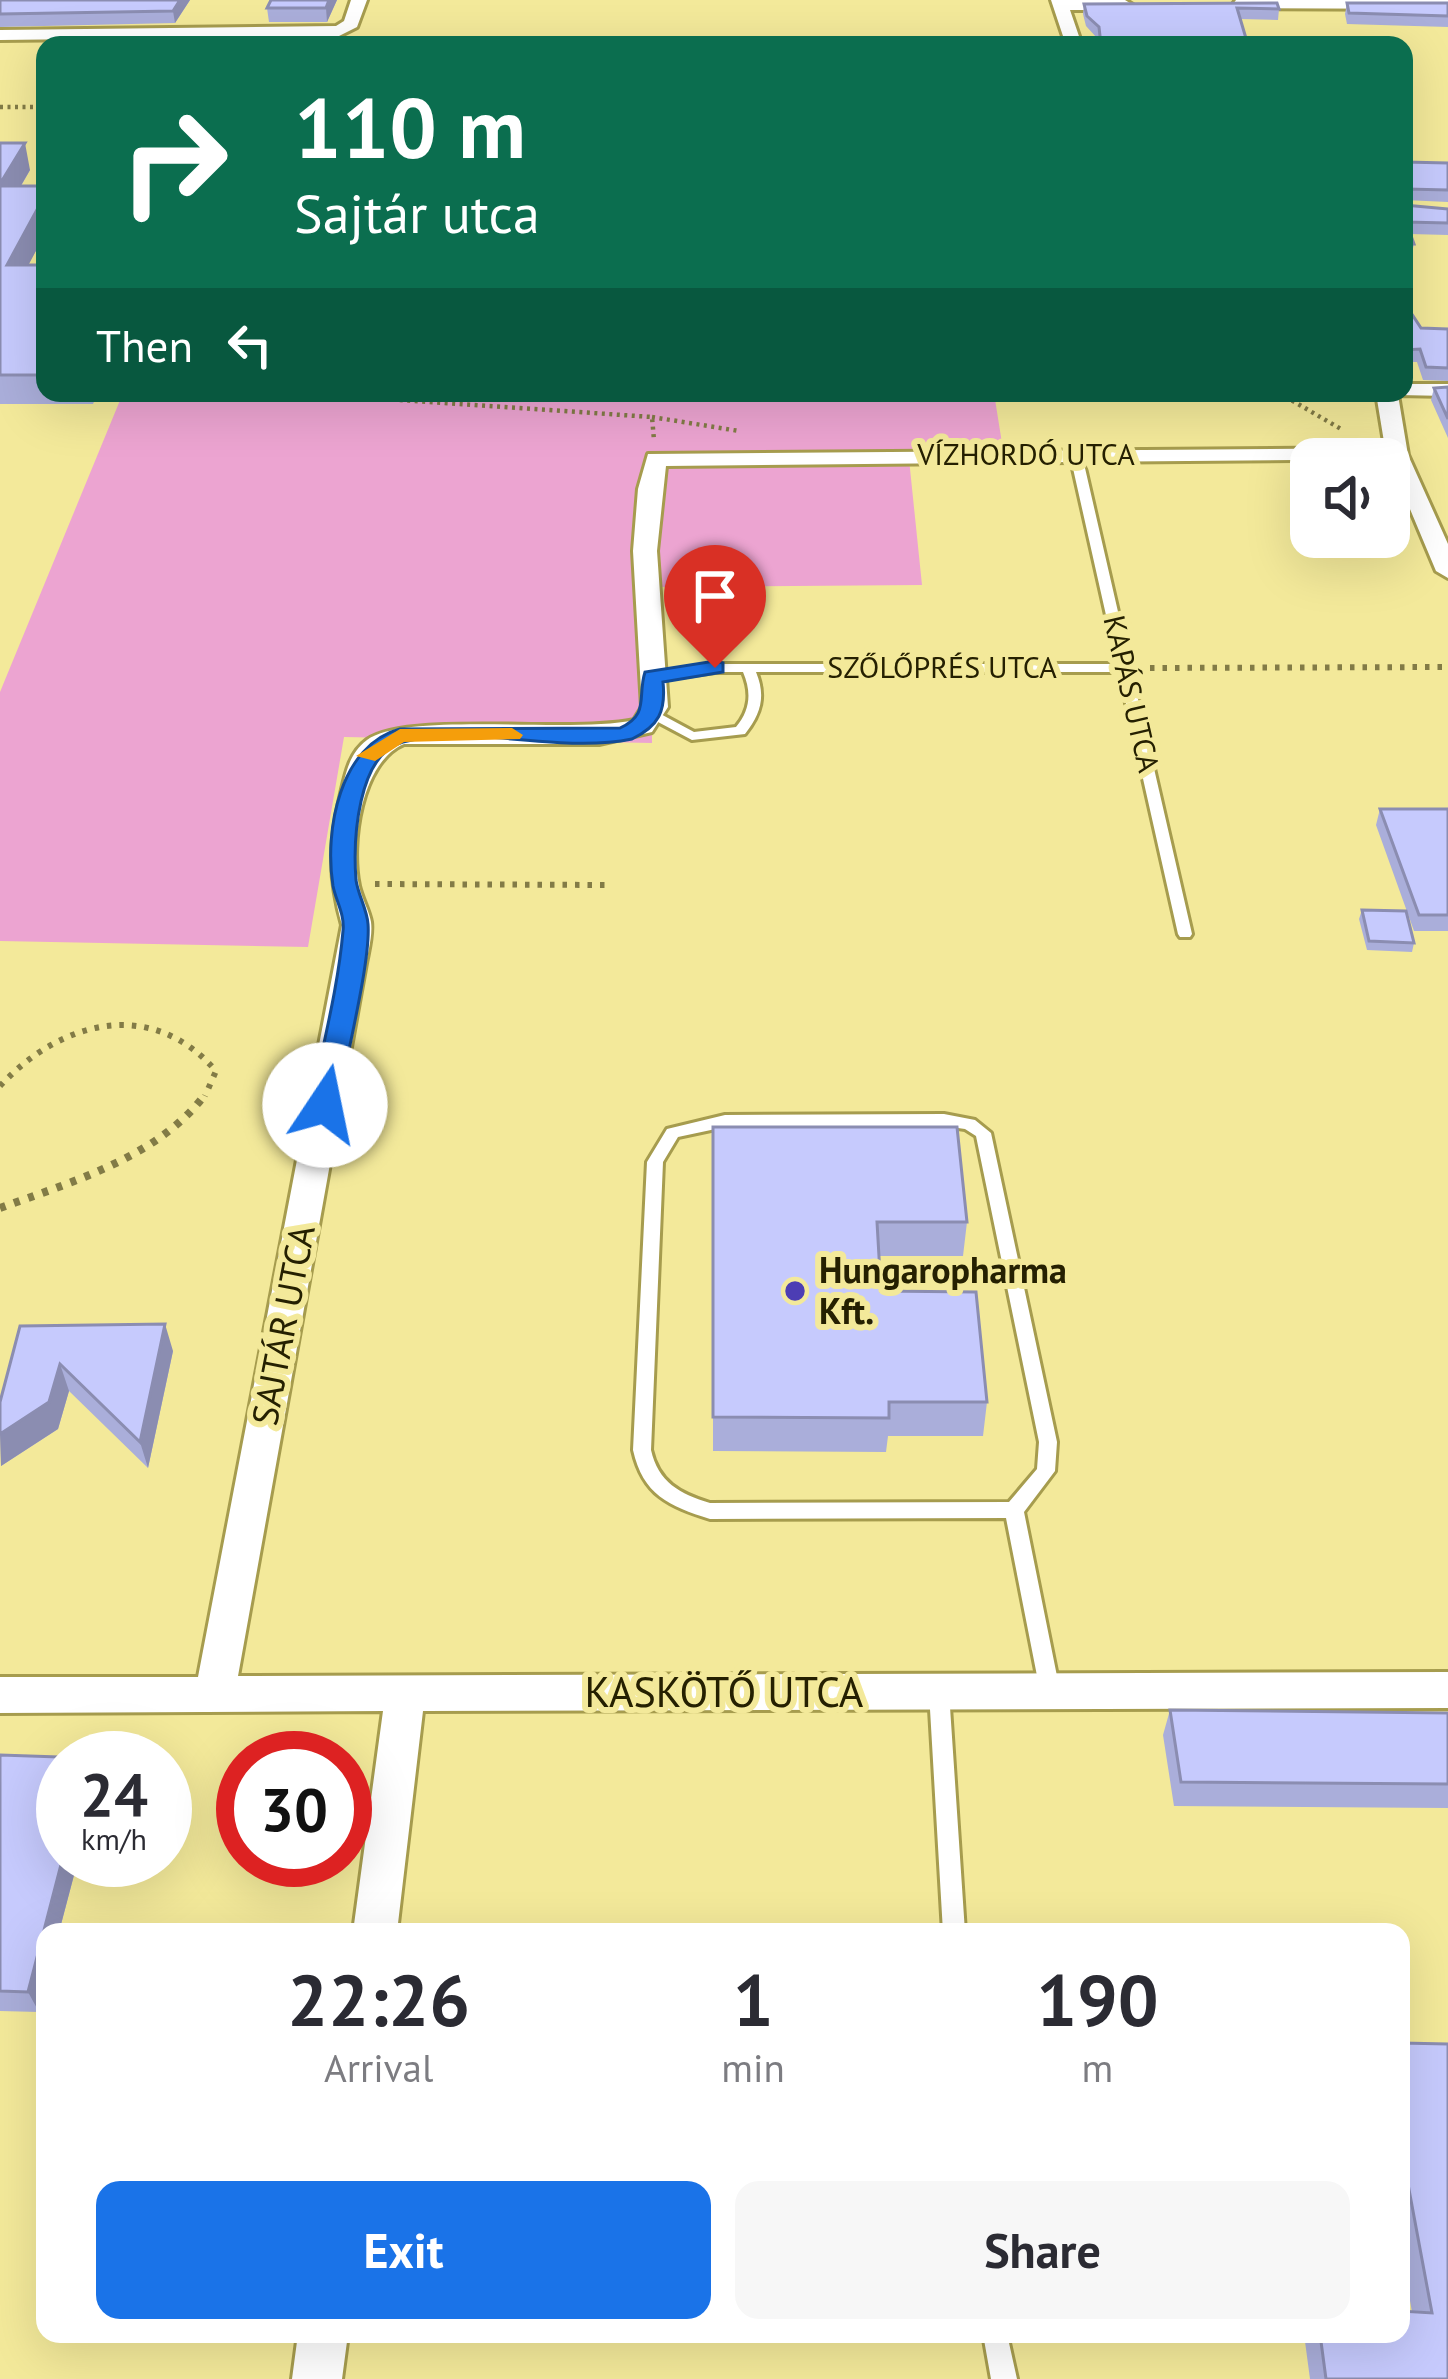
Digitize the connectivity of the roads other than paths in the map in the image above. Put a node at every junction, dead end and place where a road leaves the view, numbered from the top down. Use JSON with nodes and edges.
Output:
{"nodes":[{"id":1,"x":359,"y":0,"type":"edge"},
{"id":2,"x":1060,"y":2,"type":"edge"},
{"id":3,"x":1220,"y":4,"type":"edge"},
{"id":4,"x":1448,"y":4,"type":"edge"},
{"id":5,"x":1152,"y":5,"type":"edge"},
{"id":6,"x":0,"y":35,"type":"edge"},
{"id":7,"x":1072,"y":36,"type":"edge"},
{"id":8,"x":1413,"y":390,"type":"edge"},
{"id":9,"x":1448,"y":390,"type":"edge"},
{"id":10,"x":1388,"y":402,"type":"edge"},
{"id":11,"x":1394,"y":438,"type":"edge"},
{"id":12,"x":1076,"y":455,"type":"junction"},
{"id":13,"x":1290,"y":455,"type":"edge"},
{"id":14,"x":1410,"y":485,"type":"edge"},
{"id":15,"x":1448,"y":571,"type":"edge"},
{"id":16,"x":748,"y":668,"type":"junction"},
{"id":17,"x":1124,"y":668,"type":"junction"},
{"id":18,"x":652,"y":677,"type":"junction"},
{"id":19,"x":650,"y":714,"type":"junction"},
{"id":20,"x":1185,"y":934,"type":"dead end"},
{"id":21,"x":1014,"y":1510,"type":"junction"},
{"id":22,"x":1448,"y":1690,"type":"edge"},
{"id":23,"x":1050,"y":1691,"type":"junction"},
{"id":24,"x":939,"y":1692,"type":"junction"},
{"id":25,"x":214,"y":1694,"type":"junction"},
{"id":26,"x":405,"y":1694,"type":"junction"},
{"id":27,"x":0,"y":1695,"type":"edge"},
{"id":28,"x":376,"y":1923,"type":"edge"},
{"id":29,"x":953,"y":1923,"type":"edge"},
{"id":30,"x":322,"y":2343,"type":"edge"},
{"id":31,"x":997,"y":2343,"type":"edge"},
{"id":32,"x":317,"y":2379,"type":"edge"},
{"id":33,"x":1004,"y":2379,"type":"edge"}],
"edges":[{"from":1,"to":6,"type":"street"},
{"from":2,"to":5,"type":"street"},
{"from":2,"to":7,"type":"street"},
{"from":3,"to":4,"type":"street"},
{"from":8,"to":9,"type":"street"},
{"from":10,"to":11,"type":"street"},
{"from":12,"to":13,"type":"street","name":"VÍZHORDÓ UTCA"},
{"from":12,"to":17,"type":"lane","name":"KAPÁS UTCA"},
{"from":12,"to":18,"type":"street","name":"VÍZHORDÓ UTCA"},
{"from":14,"to":15,"type":"street"},
{"from":16,"to":17,"type":"lane","name":"SZŐLŐPRÉS UTCA"},
{"from":16,"to":18,"type":"lane","name":"SZŐLŐPRÉS UTCA"},
{"from":16,"to":19,"type":"lane"},
{"from":17,"to":20,"type":"lane","name":"KAPÁS UTCA"},
{"from":18,"to":19,"type":"street"},
{"from":19,"to":25,"type":"street","name":"SAJTÁR UTCA"},
{"from":21,"to":21,"type":"lane"},
{"from":21,"to":23,"type":"lane"},
{"from":22,"to":23,"type":"street","name":"KASKÖTŐ UTCA"},
{"from":23,"to":24,"type":"street","name":"KASKÖTŐ UTCA"},
{"from":24,"to":26,"type":"street","name":"KASKÖTŐ UTCA"},
{"from":24,"to":29,"type":"lane"},
{"from":25,"to":26,"type":"street","name":"KASKÖTŐ UTCA"},
{"from":25,"to":27,"type":"street","name":"KASKÖTŐ UTCA"},
{"from":26,"to":28,"type":"street"},
{"from":30,"to":32,"type":"street"},
{"from":31,"to":33,"type":"lane"}]}
